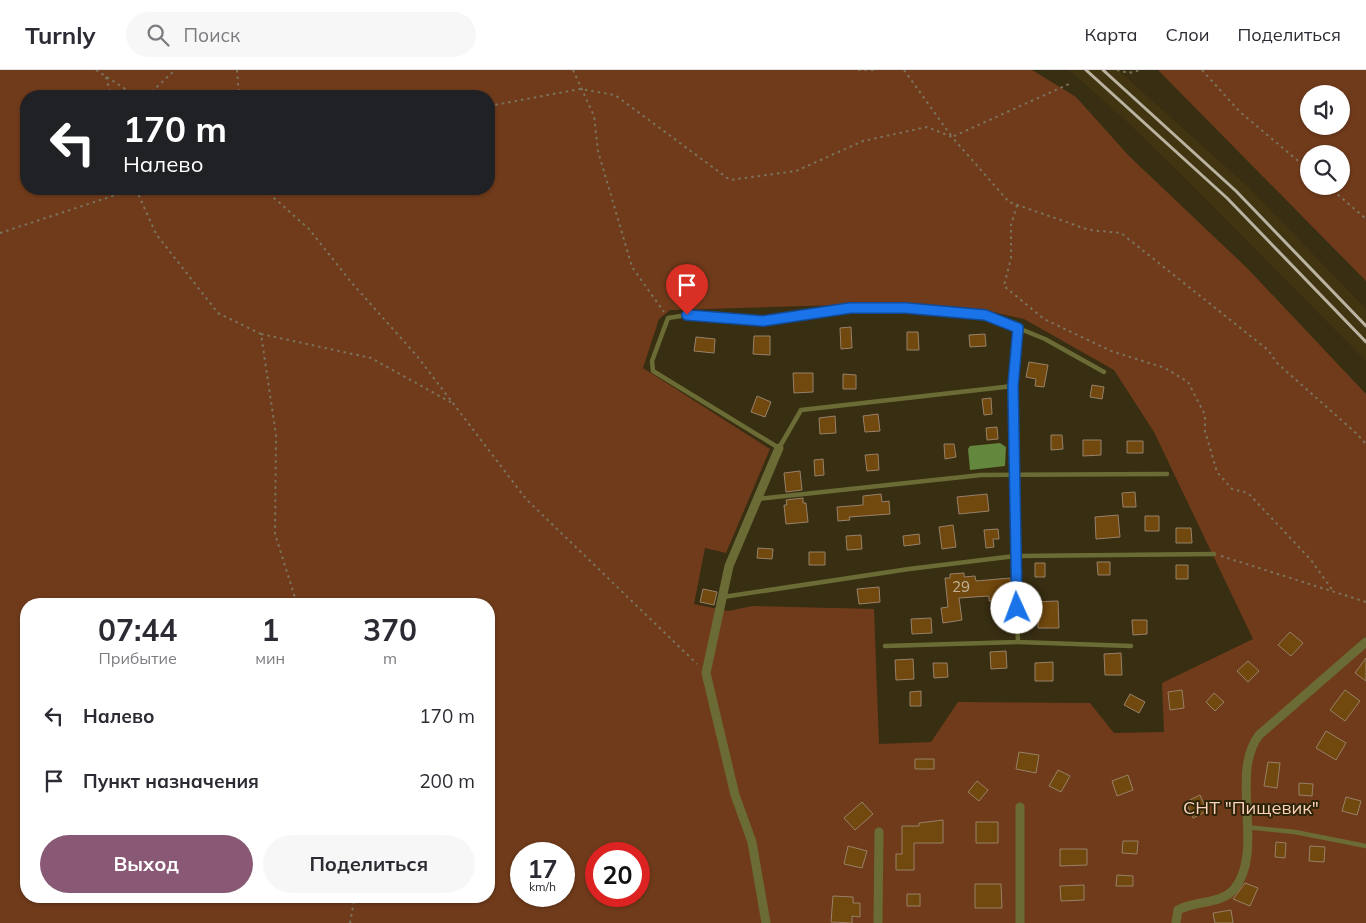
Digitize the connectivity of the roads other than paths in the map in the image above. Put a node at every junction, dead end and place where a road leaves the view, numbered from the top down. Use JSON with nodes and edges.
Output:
{"nodes":[{"id":1,"x":1018,"y":328,"type":"junction"},
{"id":2,"x":1104,"y":372,"type":"dead end"},
{"id":3,"x":1013,"y":386,"type":"junction"},
{"id":4,"x":779,"y":448,"type":"junction"},
{"id":5,"x":1013,"y":474,"type":"junction"},
{"id":6,"x":1168,"y":474,"type":"dead end"},
{"id":7,"x":758,"y":499,"type":"junction"},
{"id":8,"x":1214,"y":554,"type":"road end"},
{"id":9,"x":1015,"y":556,"type":"junction"},
{"id":10,"x":723,"y":597,"type":"junction"},
{"id":11,"x":1018,"y":642,"type":"junction"},
{"id":12,"x":1366,"y":642,"type":"edge"},
{"id":13,"x":885,"y":646,"type":"dead end"},
{"id":14,"x":1131,"y":646,"type":"dead end"},
{"id":15,"x":1020,"y":807,"type":"dead end"},
{"id":16,"x":1246,"y":828,"type":"junction"},
{"id":17,"x":879,"y":832,"type":"dead end"},
{"id":18,"x":1366,"y":846,"type":"edge"},
{"id":19,"x":766,"y":923,"type":"edge"},
{"id":20,"x":878,"y":923,"type":"edge"},
{"id":21,"x":1020,"y":923,"type":"edge"},
{"id":22,"x":1176,"y":923,"type":"edge"}],
"edges":[{"from":1,"to":2,"type":"lane"},
{"from":1,"to":3,"type":"lane"},
{"from":1,"to":4,"type":"lane"},
{"from":3,"to":4,"type":"lane"},
{"from":3,"to":5,"type":"lane"},
{"from":4,"to":7,"type":"street"},
{"from":5,"to":6,"type":"lane"},
{"from":5,"to":7,"type":"lane"},
{"from":5,"to":9,"type":"lane"},
{"from":7,"to":10,"type":"street"},
{"from":8,"to":9,"type":"lane"},
{"from":9,"to":10,"type":"lane"},
{"from":9,"to":11,"type":"lane"},
{"from":10,"to":19,"type":"street"},
{"from":11,"to":13,"type":"lane"},
{"from":11,"to":14,"type":"lane"},
{"from":12,"to":16,"type":"street"},
{"from":15,"to":21,"type":"street"},
{"from":16,"to":18,"type":"lane"},
{"from":16,"to":22,"type":"street"},
{"from":17,"to":20,"type":"street"}]}
